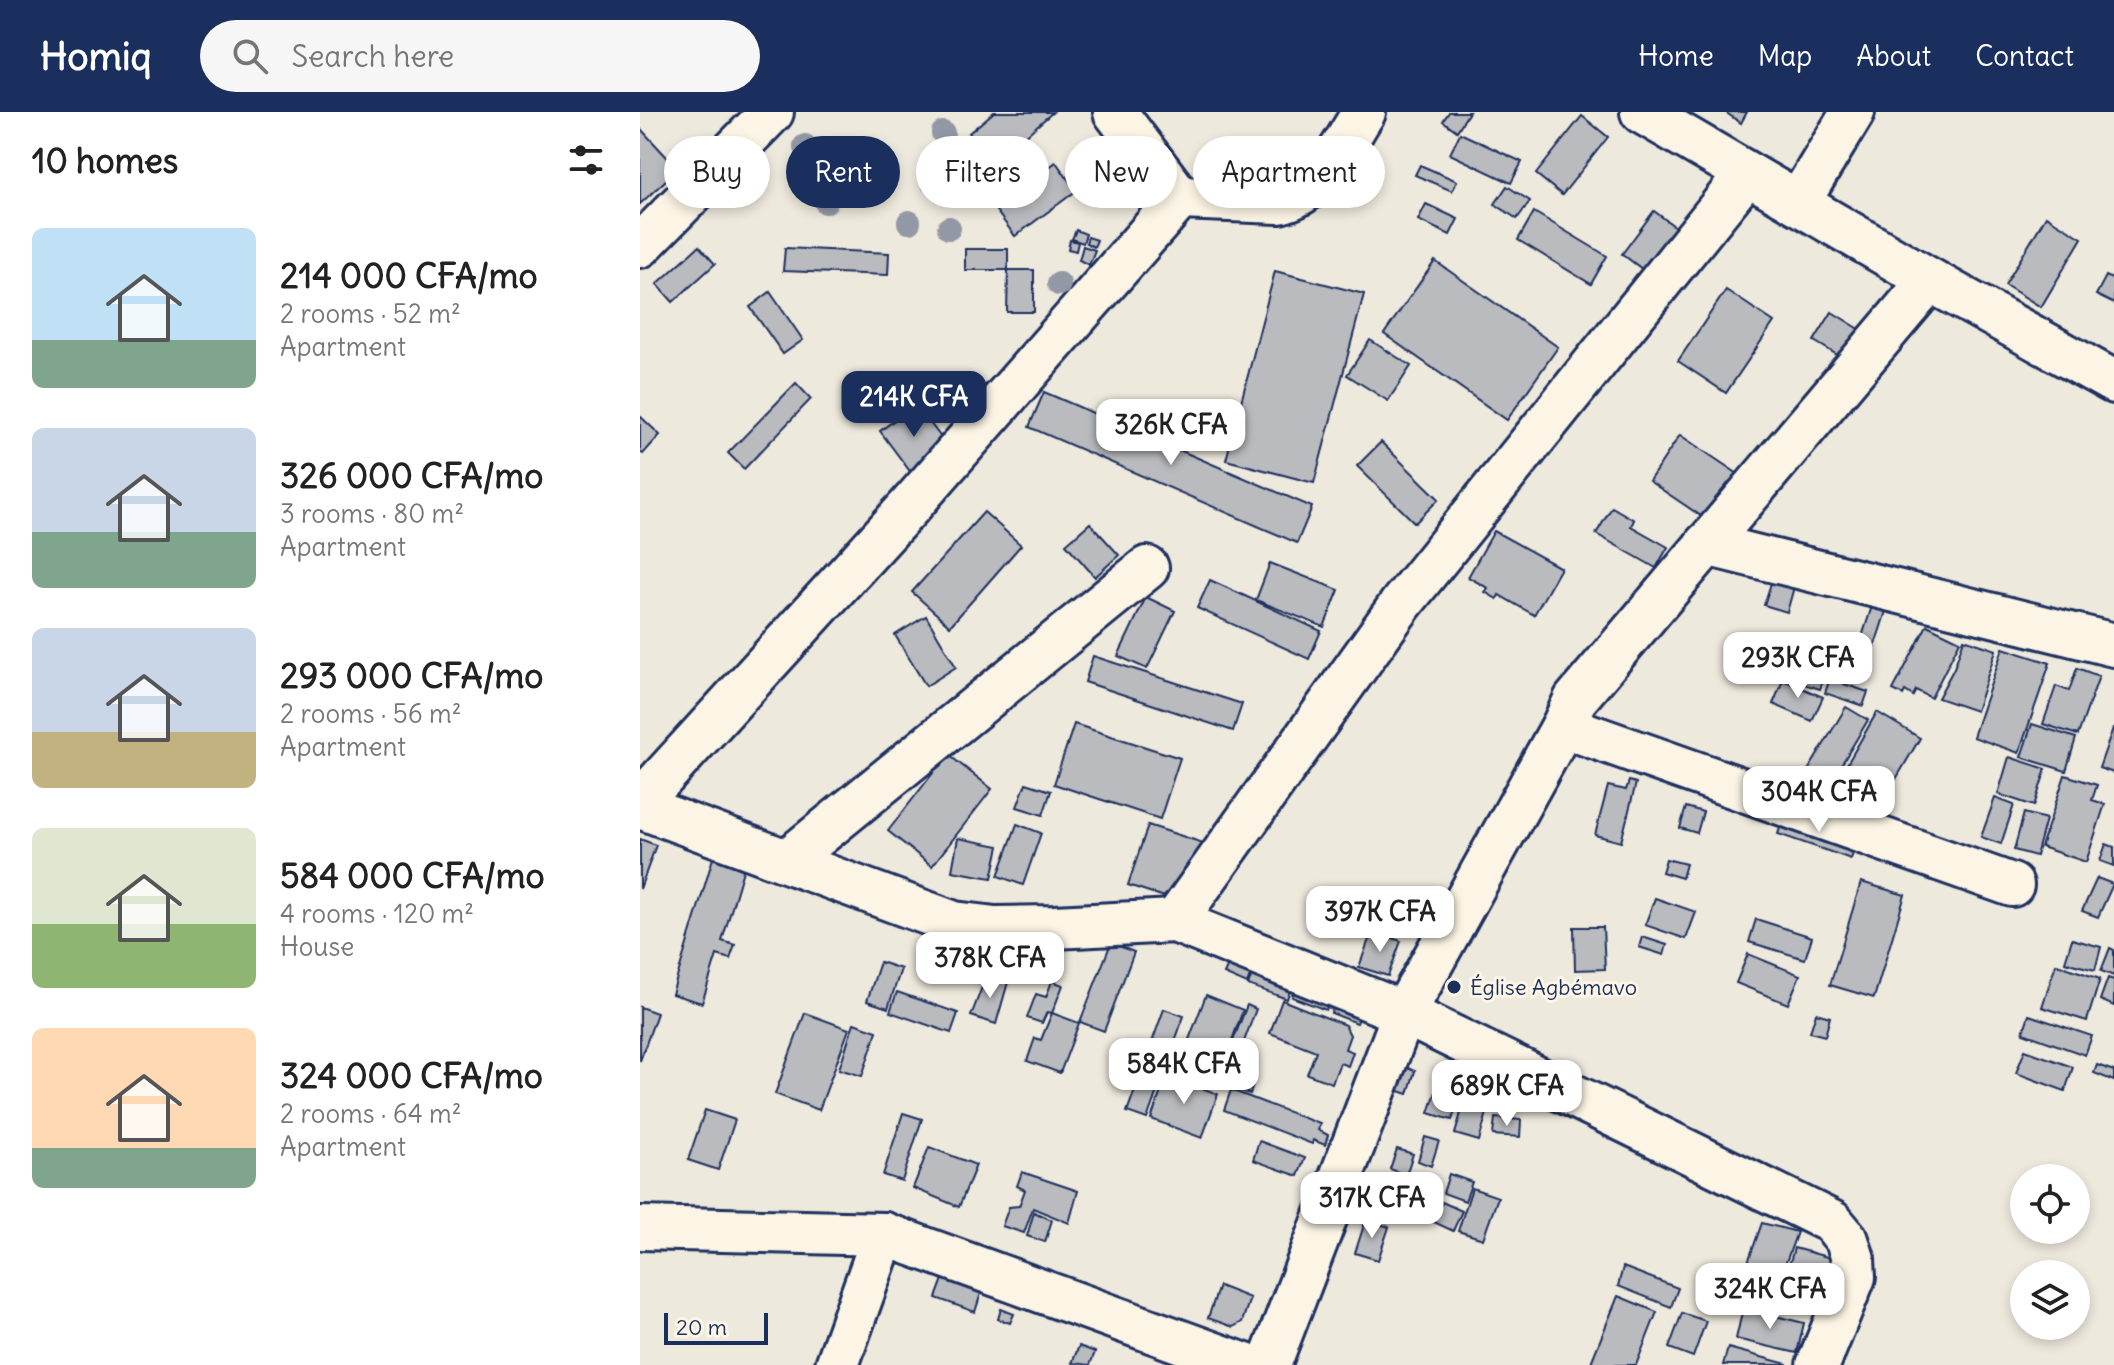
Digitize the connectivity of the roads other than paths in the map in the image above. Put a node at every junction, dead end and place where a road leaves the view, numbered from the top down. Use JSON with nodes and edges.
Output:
{"nodes":[{"id":1,"x":772,"y":112,"type":"edge"},
{"id":2,"x":1115,"y":112,"type":"edge"},
{"id":3,"x":1364,"y":112,"type":"edge"},
{"id":4,"x":1642,"y":112,"type":"edge"},
{"id":5,"x":1853,"y":112,"type":"edge"},
{"id":6,"x":1747,"y":174,"type":"junction"},
{"id":7,"x":1180,"y":198,"type":"junction"},
{"id":8,"x":1798,"y":203,"type":"junction"},
{"id":9,"x":640,"y":246,"type":"edge"},
{"id":10,"x":1930,"y":280,"type":"junction"},
{"id":11,"x":2114,"y":382,"type":"edge"},
{"id":12,"x":1706,"y":544,"type":"junction"},
{"id":13,"x":1147,"y":568,"type":"dead end"},
{"id":14,"x":2114,"y":645,"type":"edge"},
{"id":15,"x":1563,"y":726,"type":"junction"},
{"id":16,"x":640,"y":805,"type":"edge"},
{"id":17,"x":788,"y":860,"type":"junction"},
{"id":18,"x":2012,"y":885,"type":"dead end"},
{"id":19,"x":1175,"y":921,"type":"junction"},
{"id":20,"x":1404,"y":1013,"type":"junction"},
{"id":21,"x":640,"y":1228,"type":"edge"},
{"id":22,"x":884,"y":1234,"type":"junction"},
{"id":23,"x":837,"y":1365,"type":"edge"},
{"id":24,"x":1245,"y":1365,"type":"edge"},
{"id":25,"x":1269,"y":1365,"type":"edge"},
{"id":26,"x":1818,"y":1365,"type":"edge"}],
"edges":[{"from":1,"to":9,"type":"street"},
{"from":2,"to":7,"type":"street"},
{"from":3,"to":7,"type":"street"},
{"from":4,"to":6,"type":"street"},
{"from":5,"to":8,"type":"street"},
{"from":6,"to":8,"type":"street"},
{"from":6,"to":19,"type":"street"},
{"from":7,"to":16,"type":"street"},
{"from":8,"to":10,"type":"street"},
{"from":10,"to":11,"type":"street"},
{"from":10,"to":12,"type":"street"},
{"from":12,"to":14,"type":"street"},
{"from":12,"to":15,"type":"street"},
{"from":13,"to":17,"type":"street"},
{"from":15,"to":18,"type":"street"},
{"from":15,"to":20,"type":"street"},
{"from":16,"to":17,"type":"street"},
{"from":17,"to":19,"type":"street"},
{"from":19,"to":20,"type":"street"},
{"from":20,"to":25,"type":"street"},
{"from":20,"to":26,"type":"street"},
{"from":21,"to":22,"type":"street"},
{"from":22,"to":23,"type":"street"},
{"from":22,"to":24,"type":"street"}]}
